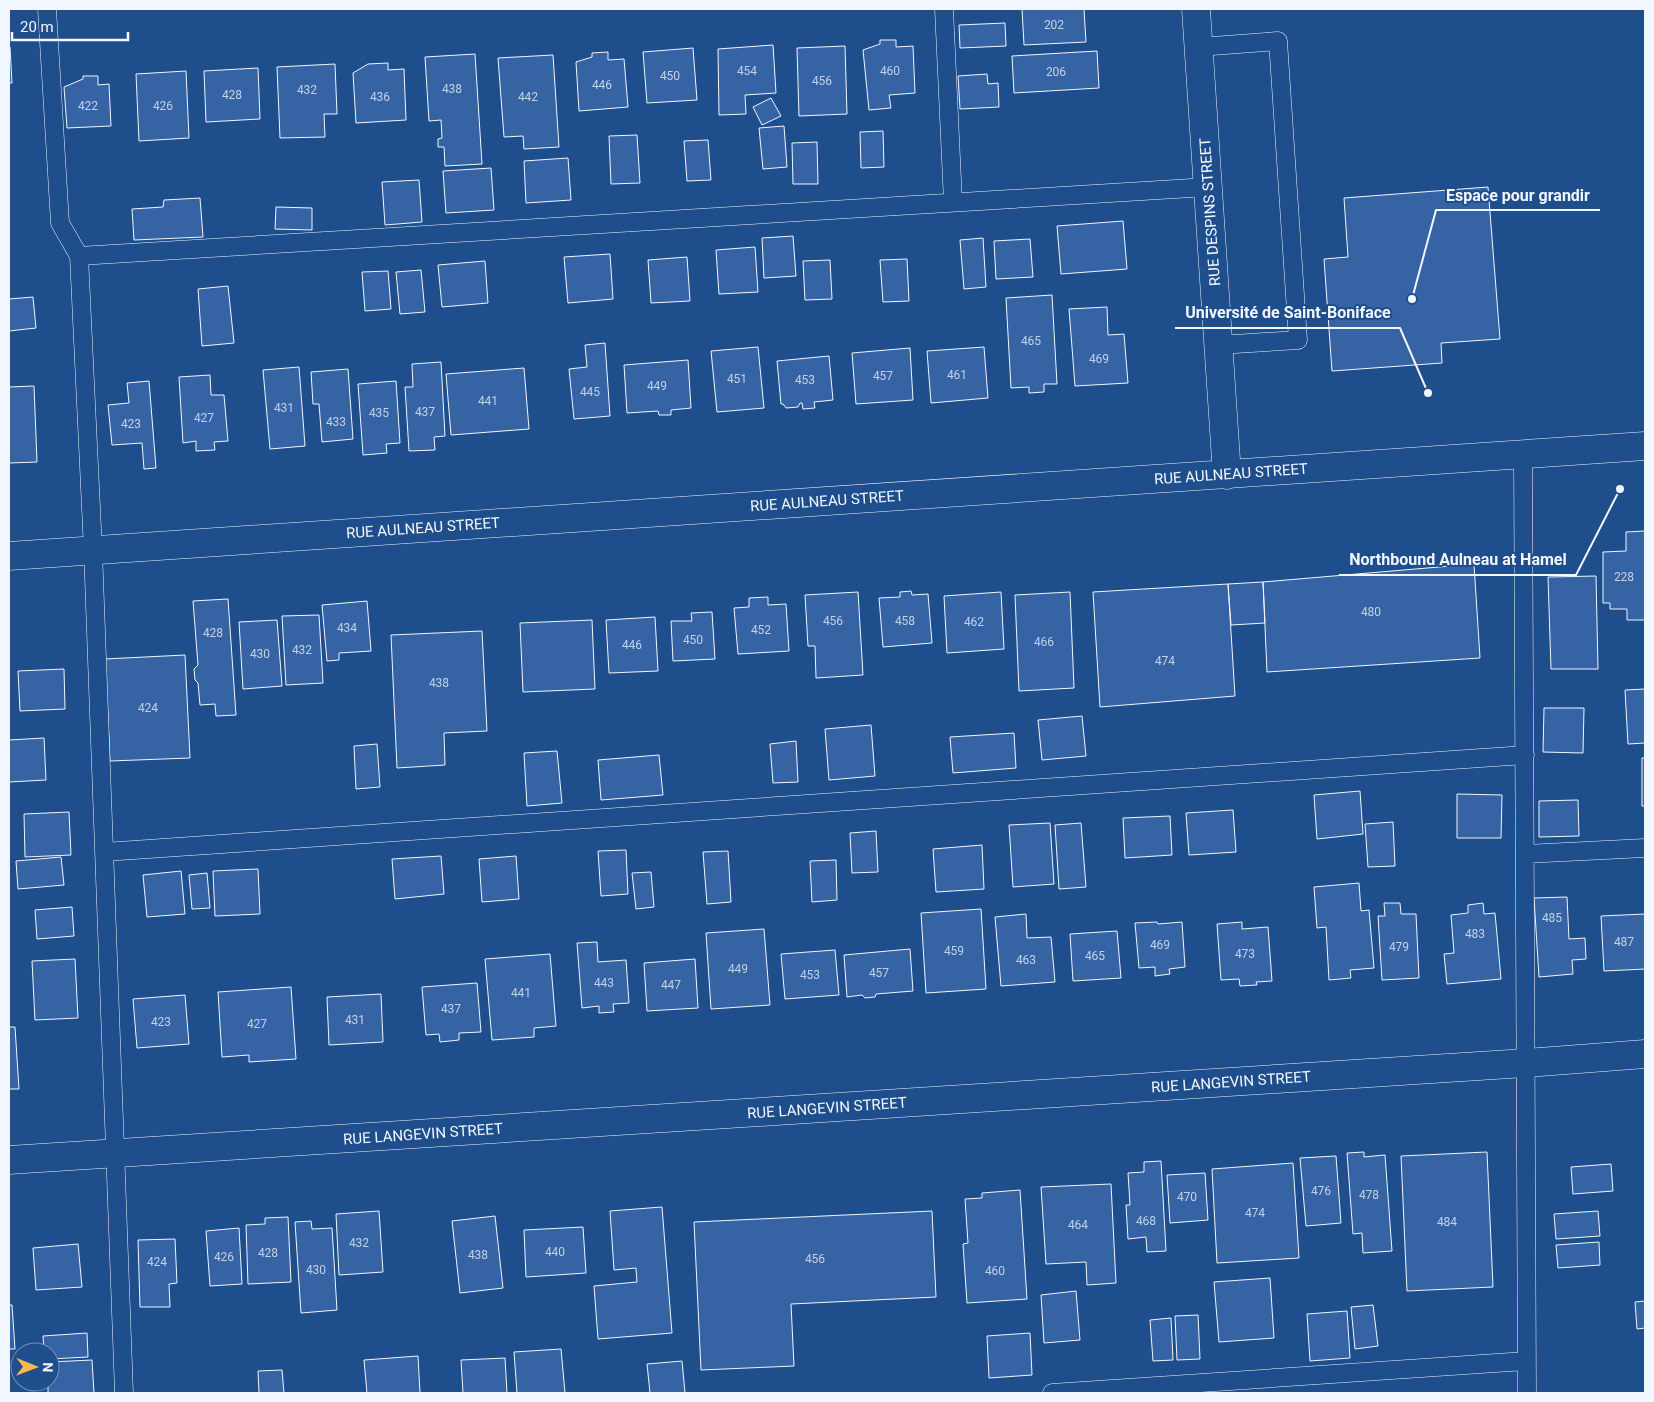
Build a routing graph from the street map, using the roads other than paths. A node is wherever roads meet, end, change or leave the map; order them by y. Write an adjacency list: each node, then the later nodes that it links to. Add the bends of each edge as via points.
1 (47, 9): 7 (lane, via 60,223)
2 (944, 9): 6 (lane)
3 (1196, 9): 4 (street, RUE DESPINS STREET)
4 (1199, 47): 5 (street, RUE DESPINS STREET); 8 (lane, via 1278,41 1290,210 1298,340)
5 (1208, 187): 6 (lane); 8 (street, RUE DESPINS STREET)
6 (953, 202): 7 (lane)
7 (79, 256): 12 (lane)
8 (1218, 345): 11 (street, RUE DESPINS STREET)
9 (1645, 446): 10 (street, RUE AULNEAU STREET)
10 (1523, 454): 11 (street, RUE AULNEAU STREET); 14 (lane)
11 (1227, 475): 12 (street, RUE AULNEAU STREET)
12 (93, 550): 13 (street, RUE AULNEAU STREET); 16 (lane)
13 (9, 556)
14 (1525, 755): 16 (lane); 17 (lane)
15 (1645, 848): 17 (lane)
16 (104, 852): 20 (lane)
17 (1525, 854): 19 (lane)
18 (1645, 1054): 19 (street, RUE LANGEVIN STREET)
19 (1526, 1063): 20 (street, RUE LANGEVIN STREET); 22 (lane)
20 (115, 1154): 21 (street, RUE LANGEVIN STREET); 23 (lane)
21 (9, 1160)
22 (1526, 1361): 24 (lane); 25 (lane)
23 (124, 1393)
24 (1052, 1393)
25 (1526, 1393)

